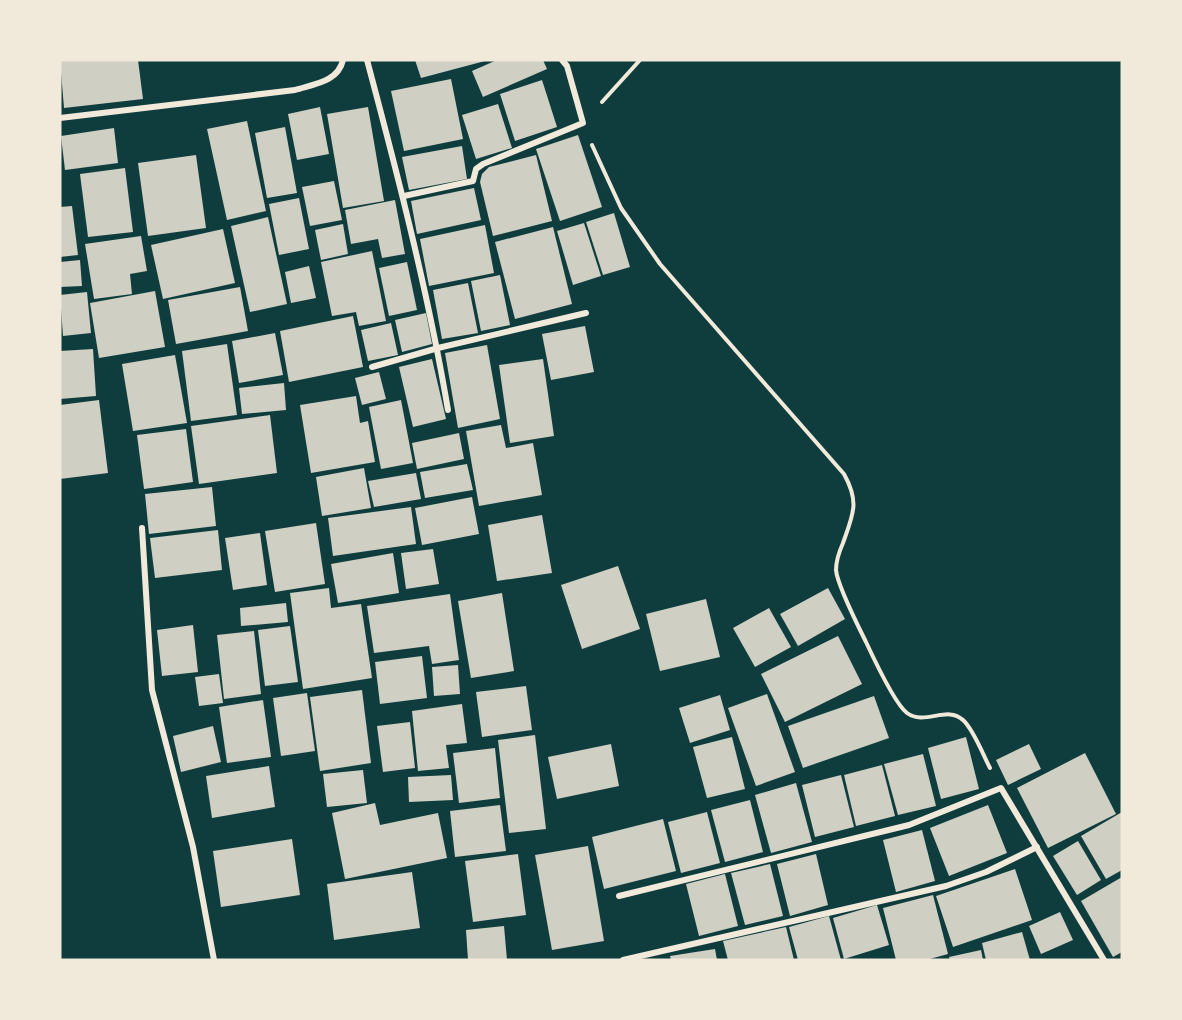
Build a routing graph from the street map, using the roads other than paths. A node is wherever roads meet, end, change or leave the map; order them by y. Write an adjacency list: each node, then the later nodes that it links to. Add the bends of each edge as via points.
1 (343, 60): 4 (street, via 338,74 295,90)
2 (367, 60): 5 (street)
3 (562, 60): 5 (street, via 583,123 483,164 476,170 473,182)
4 (60, 118)
5 (404, 196): 7 (street)
6 (586, 313): 7 (street)
7 (438, 348): 8 (street); 9 (street)
8 (372, 367)
9 (448, 410)
10 (142, 528): 13 (street, via 152,690 193,847)
11 (1037, 848): 12 (street, via 1001,788 909,825); 14 (street, via 946,886); 15 (street)
12 (619, 896)
13 (214, 960)
14 (623, 960)
15 (1104, 960)

